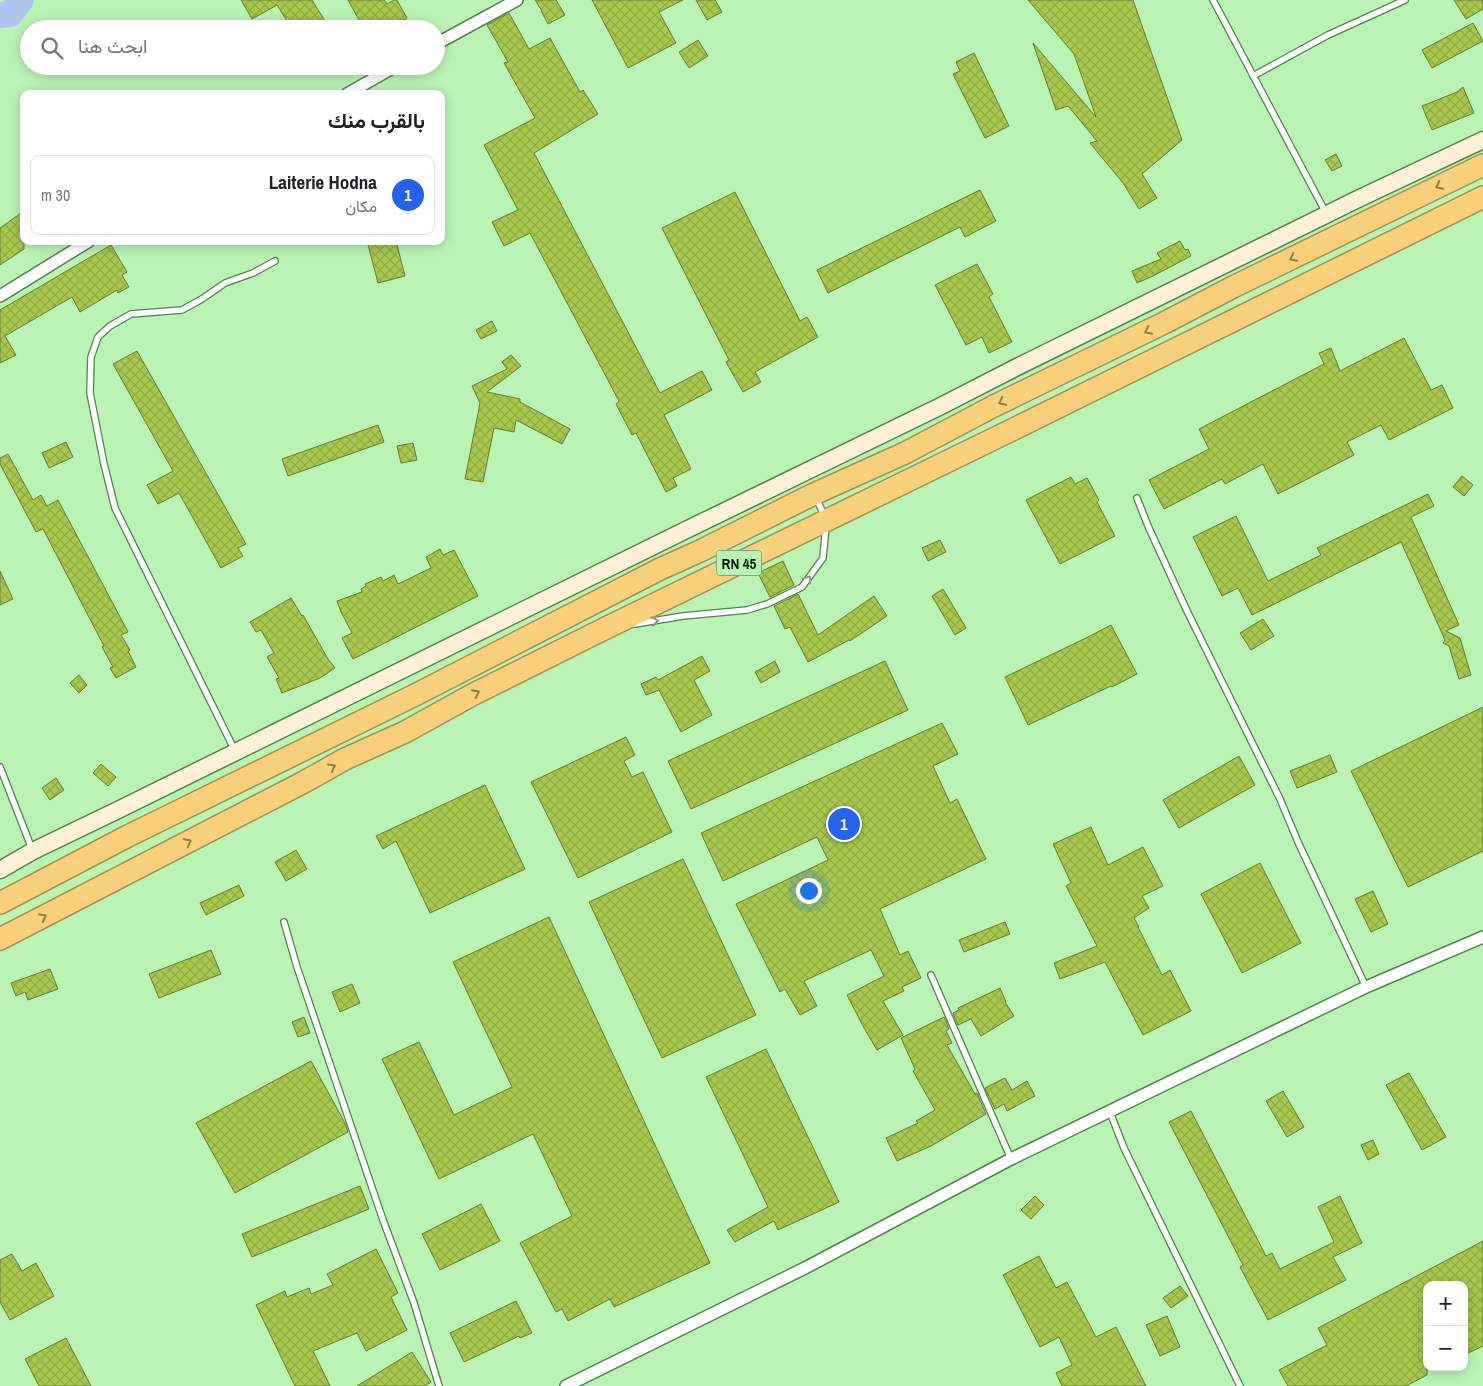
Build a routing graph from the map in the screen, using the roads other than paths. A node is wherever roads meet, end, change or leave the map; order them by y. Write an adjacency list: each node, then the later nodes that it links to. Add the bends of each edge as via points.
1 (516, 0): 4 (street)
2 (1213, 0): 7 (lane)
3 (1405, 0): 7 (lane, via 1328,35)
4 (498, 4): 5 (street)
5 (445, 38)
6 (380, 75): 8 (street)
7 (1252, 76): 12 (lane)
8 (354, 90)
9 (1483, 140): 12 (main road)
10 (1483, 165): 13 (highway, RN 45, one-way to 13)
11 (1483, 197): 15 (highway, RN 45)
12 (1327, 214): 22 (main road)
13 (1345, 232): 15 (highway); 18 (highway, RN 45, one-way to 18, via 905,453)
14 (83, 245): 17 (street)
15 (1358, 258): 20 (highway, RN 45)
16 (275, 261): 22 (lane, via 225,283 182,310 131,314 98,337 91,357 90,393 115,508)
17 (0, 296)
18 (814, 494): 20 (lane); 21 (highway, RN 45, via 660,569)
19 (1137, 498): 31 (lane, via 1187,611 1280,799)
20 (827, 520): 21 (highway, RN 45); 21 (lane, one-way to 20, via 683,616 747,610 767,604 802,587 823,558)
21 (601, 616): 26 (highway, RN 45, via 372,717 128,836); 29 (highway, RN 45, one-way to 21, via 346,759 405,732)
22 (236, 752): 24 (main road)
23 (0, 767): 24 (lane)
24 (33, 851): 25 (main road)
25 (0, 870)
26 (0, 903)
27 (284, 922): 34 (lane)
28 (1483, 937): 31 (street)
29 (0, 939)
30 (931, 975): 33 (lane)
31 (1366, 987): 32 (street)
32 (1110, 1112): 33 (street); 36 (lane, via 1128,1156)
33 (1011, 1159): 35 (street, via 805,1268)
34 (439, 1386)
35 (566, 1386)
36 (1240, 1386)

